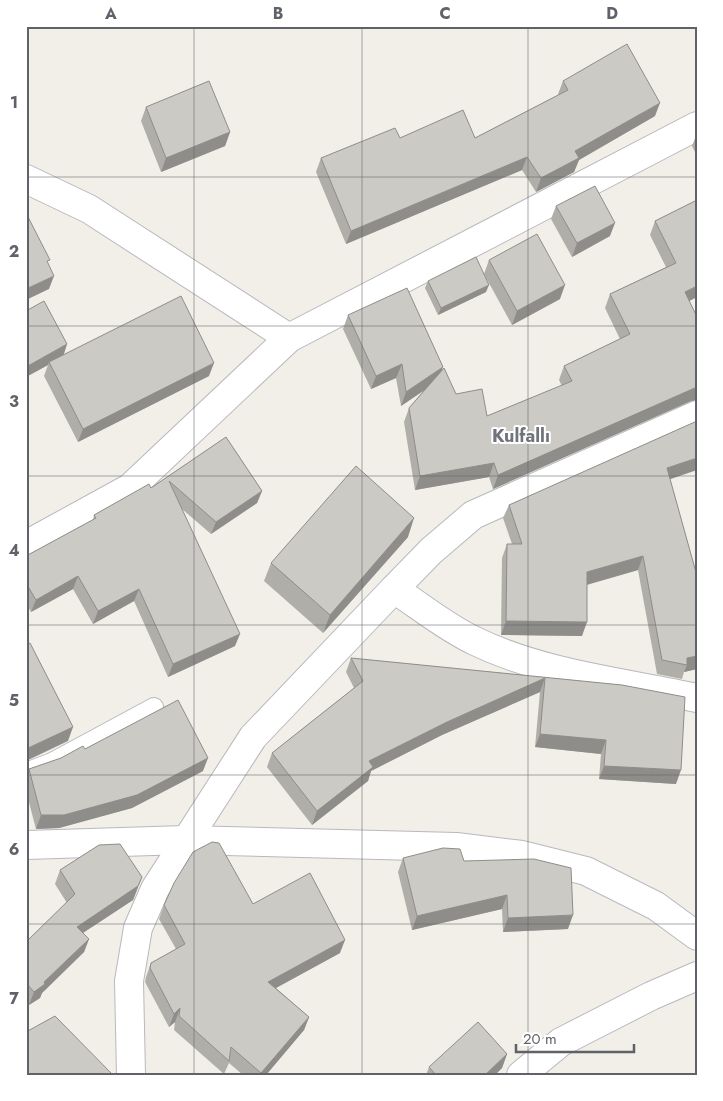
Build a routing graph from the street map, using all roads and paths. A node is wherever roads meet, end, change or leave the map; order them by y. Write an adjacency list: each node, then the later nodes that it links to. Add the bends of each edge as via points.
1 (697, 126): 3 (street)
2 (26, 179): 3 (street, via 89,209)
3 (289, 338): 5 (street, via 130,488)
4 (697, 415): 6 (street, via 473,515)
5 (26, 545)
6 (394, 589): 7 (street, via 473,640 506,654 554,668); 10 (street, via 252,736)
7 (697, 698)
8 (154, 707): 9 (lane, via 52,762)
9 (26, 772)
10 (185, 840): 11 (street); 12 (street, via 456,847 522,855 586,871 656,906); 14 (street, via 155,889 138,928 129,981)
11 (26, 845)
12 (697, 936)
13 (697, 976): 15 (street, via 561,1042)
14 (131, 1075)
15 (521, 1075)

